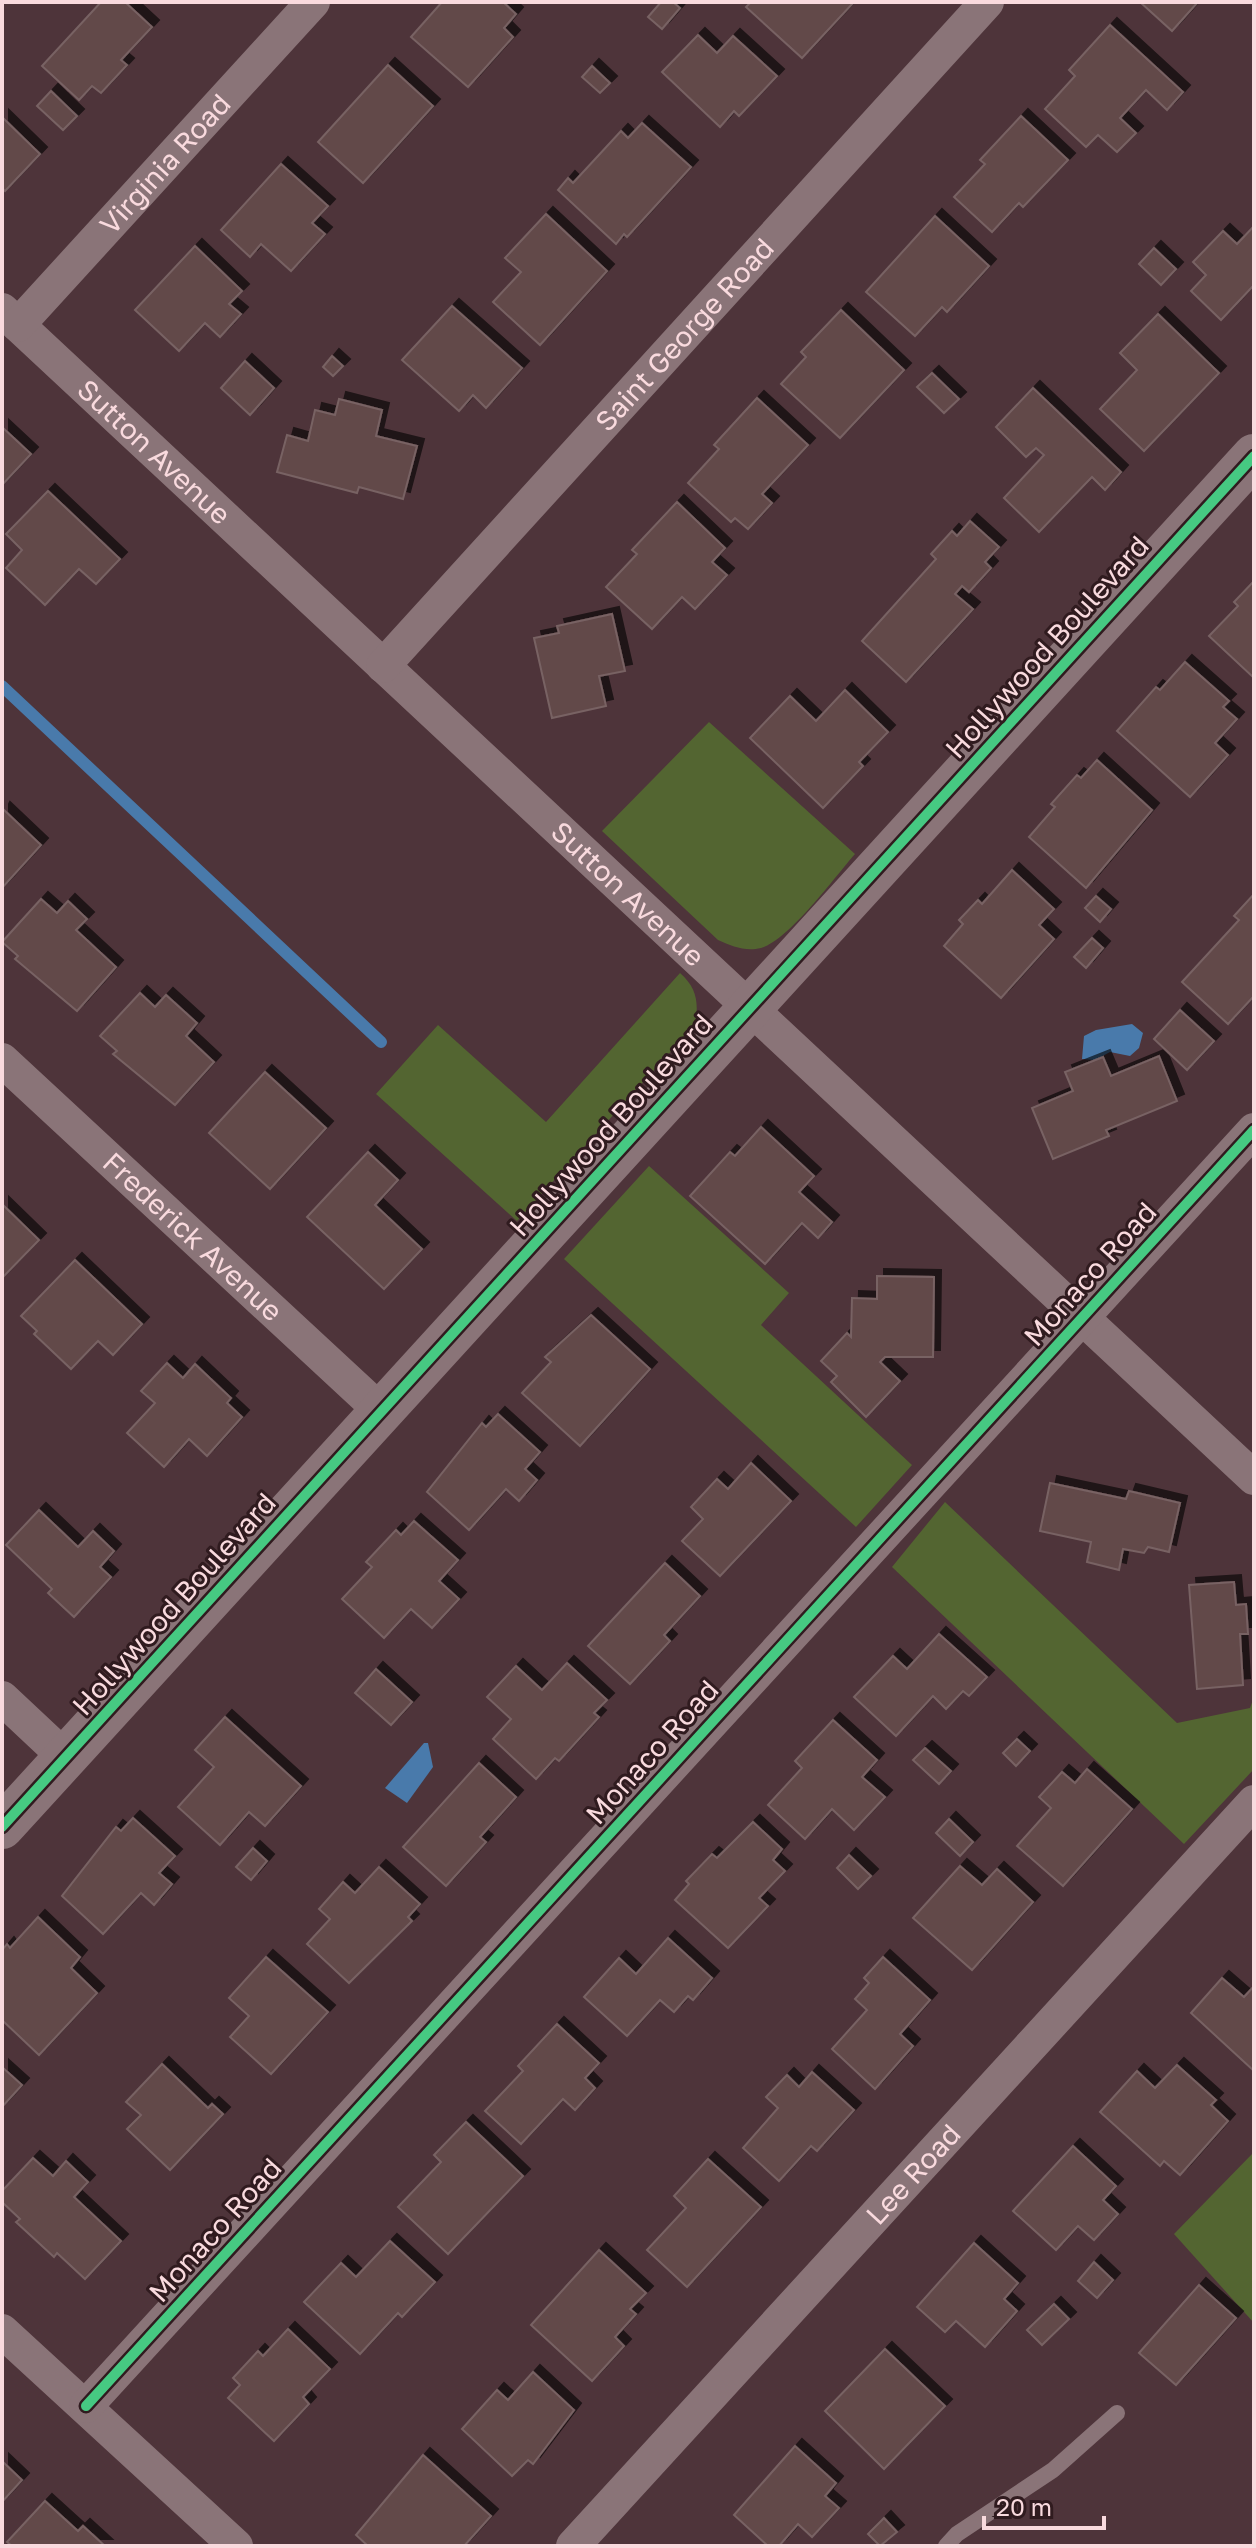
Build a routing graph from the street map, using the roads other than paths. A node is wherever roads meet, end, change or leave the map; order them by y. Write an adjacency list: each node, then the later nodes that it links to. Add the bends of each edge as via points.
1 (313, 2): 3 (street, Virginia Road)
2 (987, 2): 5 (street, Saint George Road)
3 (10, 318): 5 (street, Sutton Avenue)
4 (1254, 456): 6 (street, Hollywood Boulevard)
5 (383, 666): 6 (street, Sutton Avenue)
6 (751, 1007): 9 (street, Sutton Avenue); 10 (street, Hollywood Boulevard)
7 (2, 1060): 10 (street, Frederick Avenue)
8 (1254, 1130): 9 (street, Monaco Road)
9 (1082, 1319): 11 (street, Sutton Avenue); 17 (street, Monaco Road)
10 (382, 1412): 13 (street, Hollywood Boulevard)
11 (1254, 1478)
12 (2, 1698): 13 (street)
13 (66, 1758): 15 (street, Hollywood Boulevard)
14 (1254, 1802): 20 (street, Lee Road)
15 (2, 1827)
16 (2, 2331): 17 (street)
17 (86, 2406): 19 (street)
18 (1117, 2413): 21 (lane, via 1053,2470)
19 (236, 2546)
20 (573, 2546)
21 (946, 2546)

